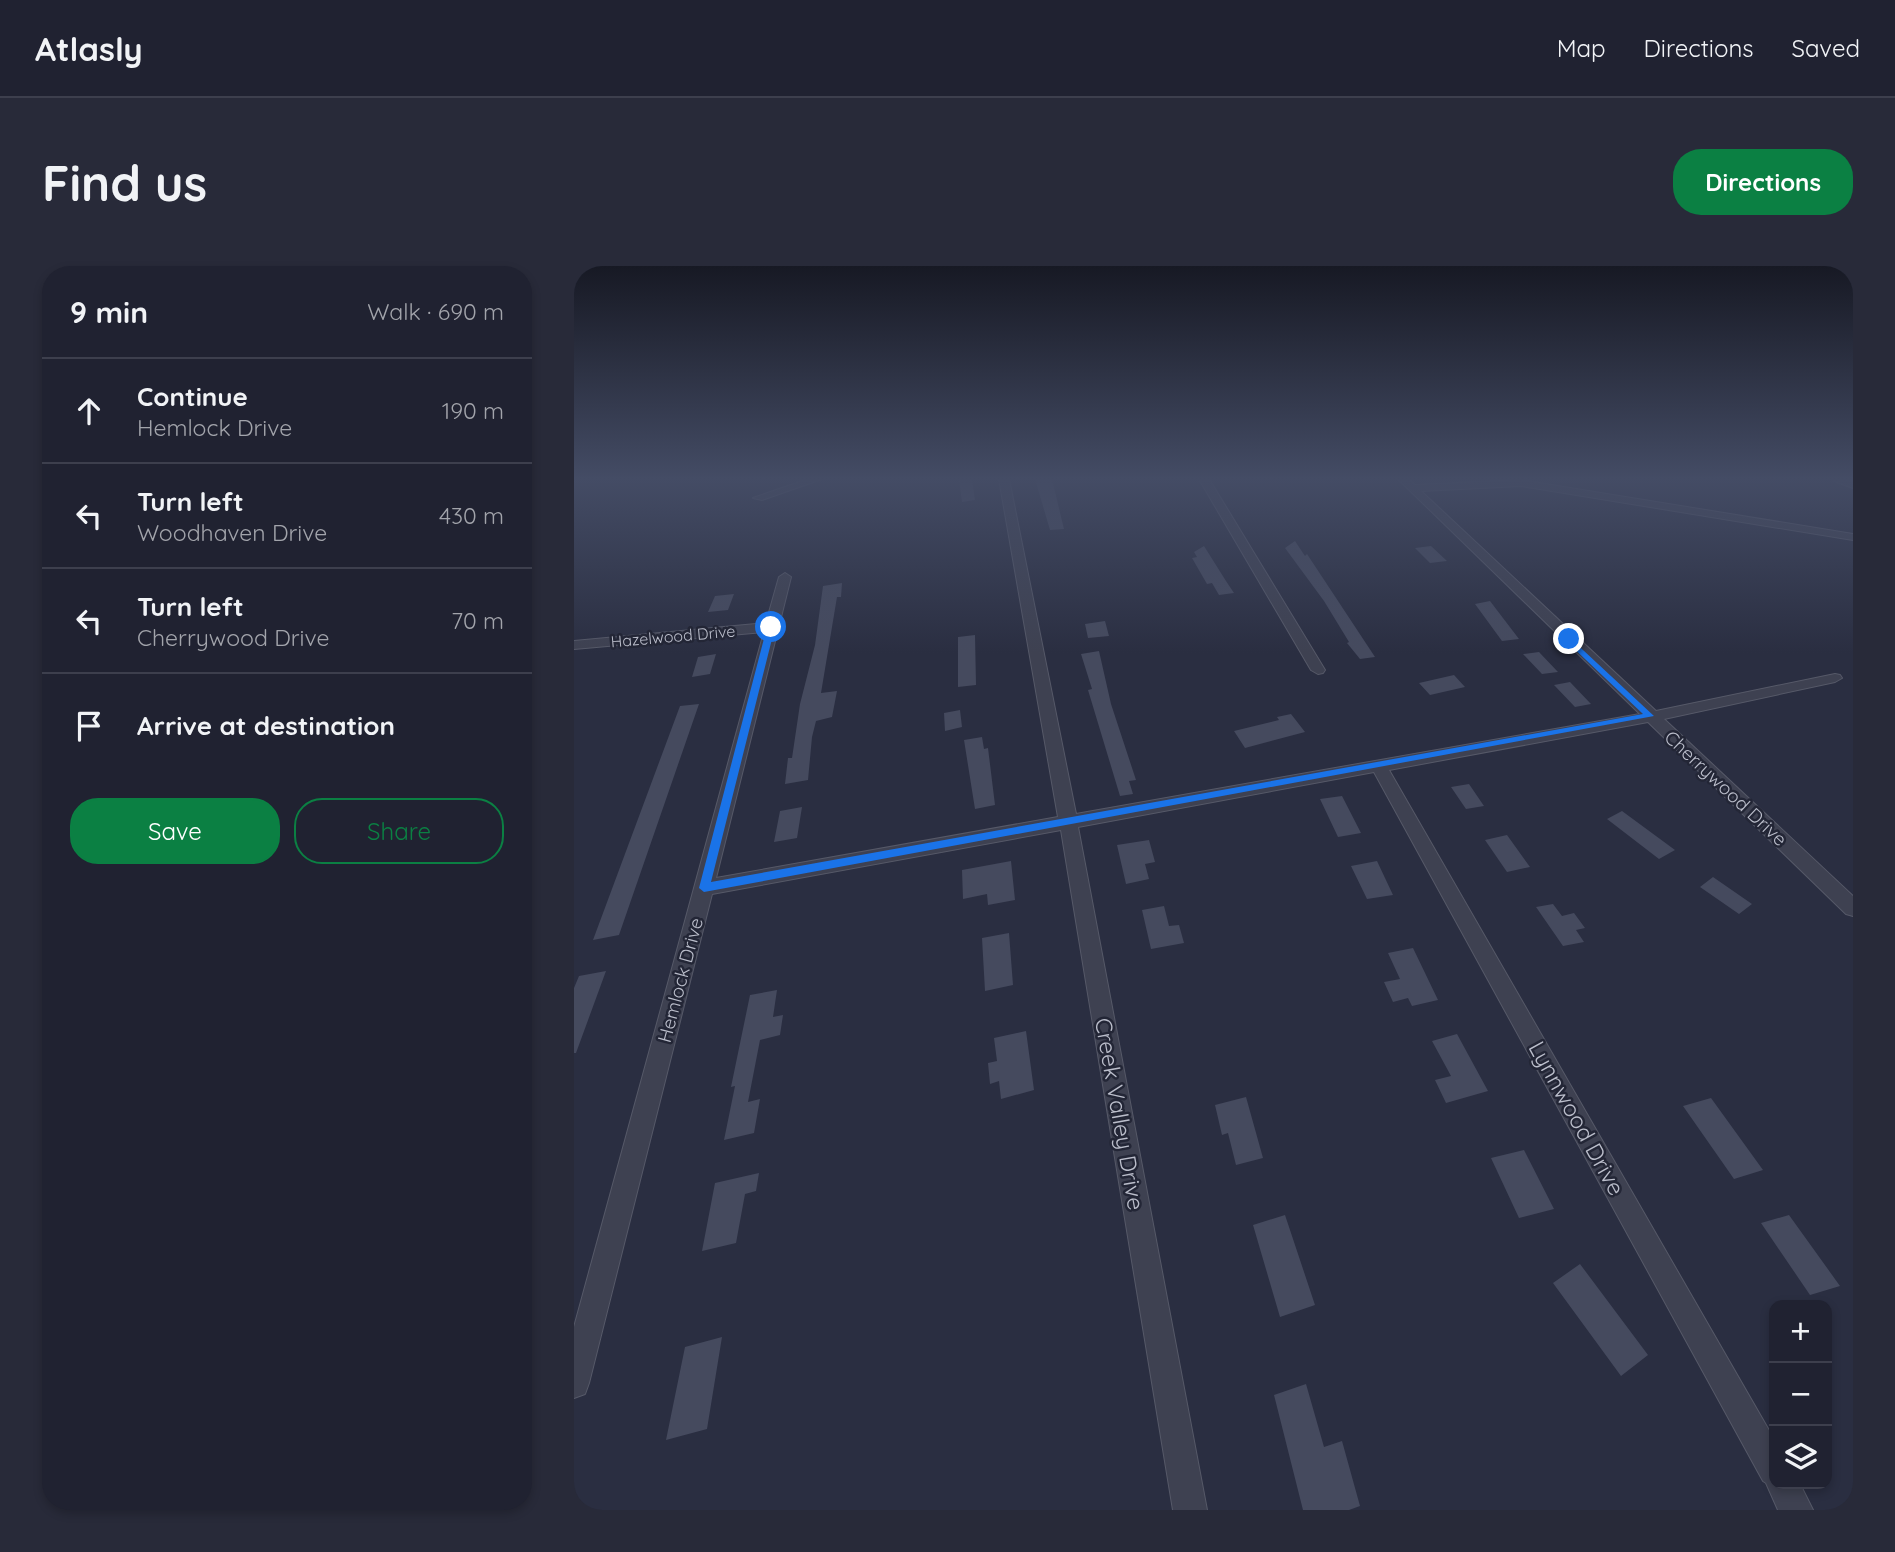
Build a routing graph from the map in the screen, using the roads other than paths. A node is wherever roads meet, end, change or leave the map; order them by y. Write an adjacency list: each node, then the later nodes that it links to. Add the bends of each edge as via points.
1 (1015, 537): 11 (street, Creek Valley Drive)
2 (1239, 537): 7 (street)
3 (1464, 537): 9 (street, Cherrywood Drive)
4 (785, 577): 5 (street, Hemlock Drive)
5 (771, 627): 6 (street, Hazelwood Drive); 12 (street, Hemlock Drive)
6 (574, 645)
7 (1318, 670)
8 (1835, 678): 9 (street)
9 (1650, 716): 10 (street); 13 (street, Cherrywood Drive)
10 (1380, 766): 11 (street); 15 (street, Lynnwood Drive)
11 (1068, 821): 12 (street); 17 (street, Creek Valley Drive)
12 (704, 888): 14 (street, Hemlock Drive)
13 (1853, 908)
14 (574, 1383)
15 (1769, 1461)
16 (1785, 1489): 18 (street)
17 (1190, 1510)
18 (1797, 1510)

